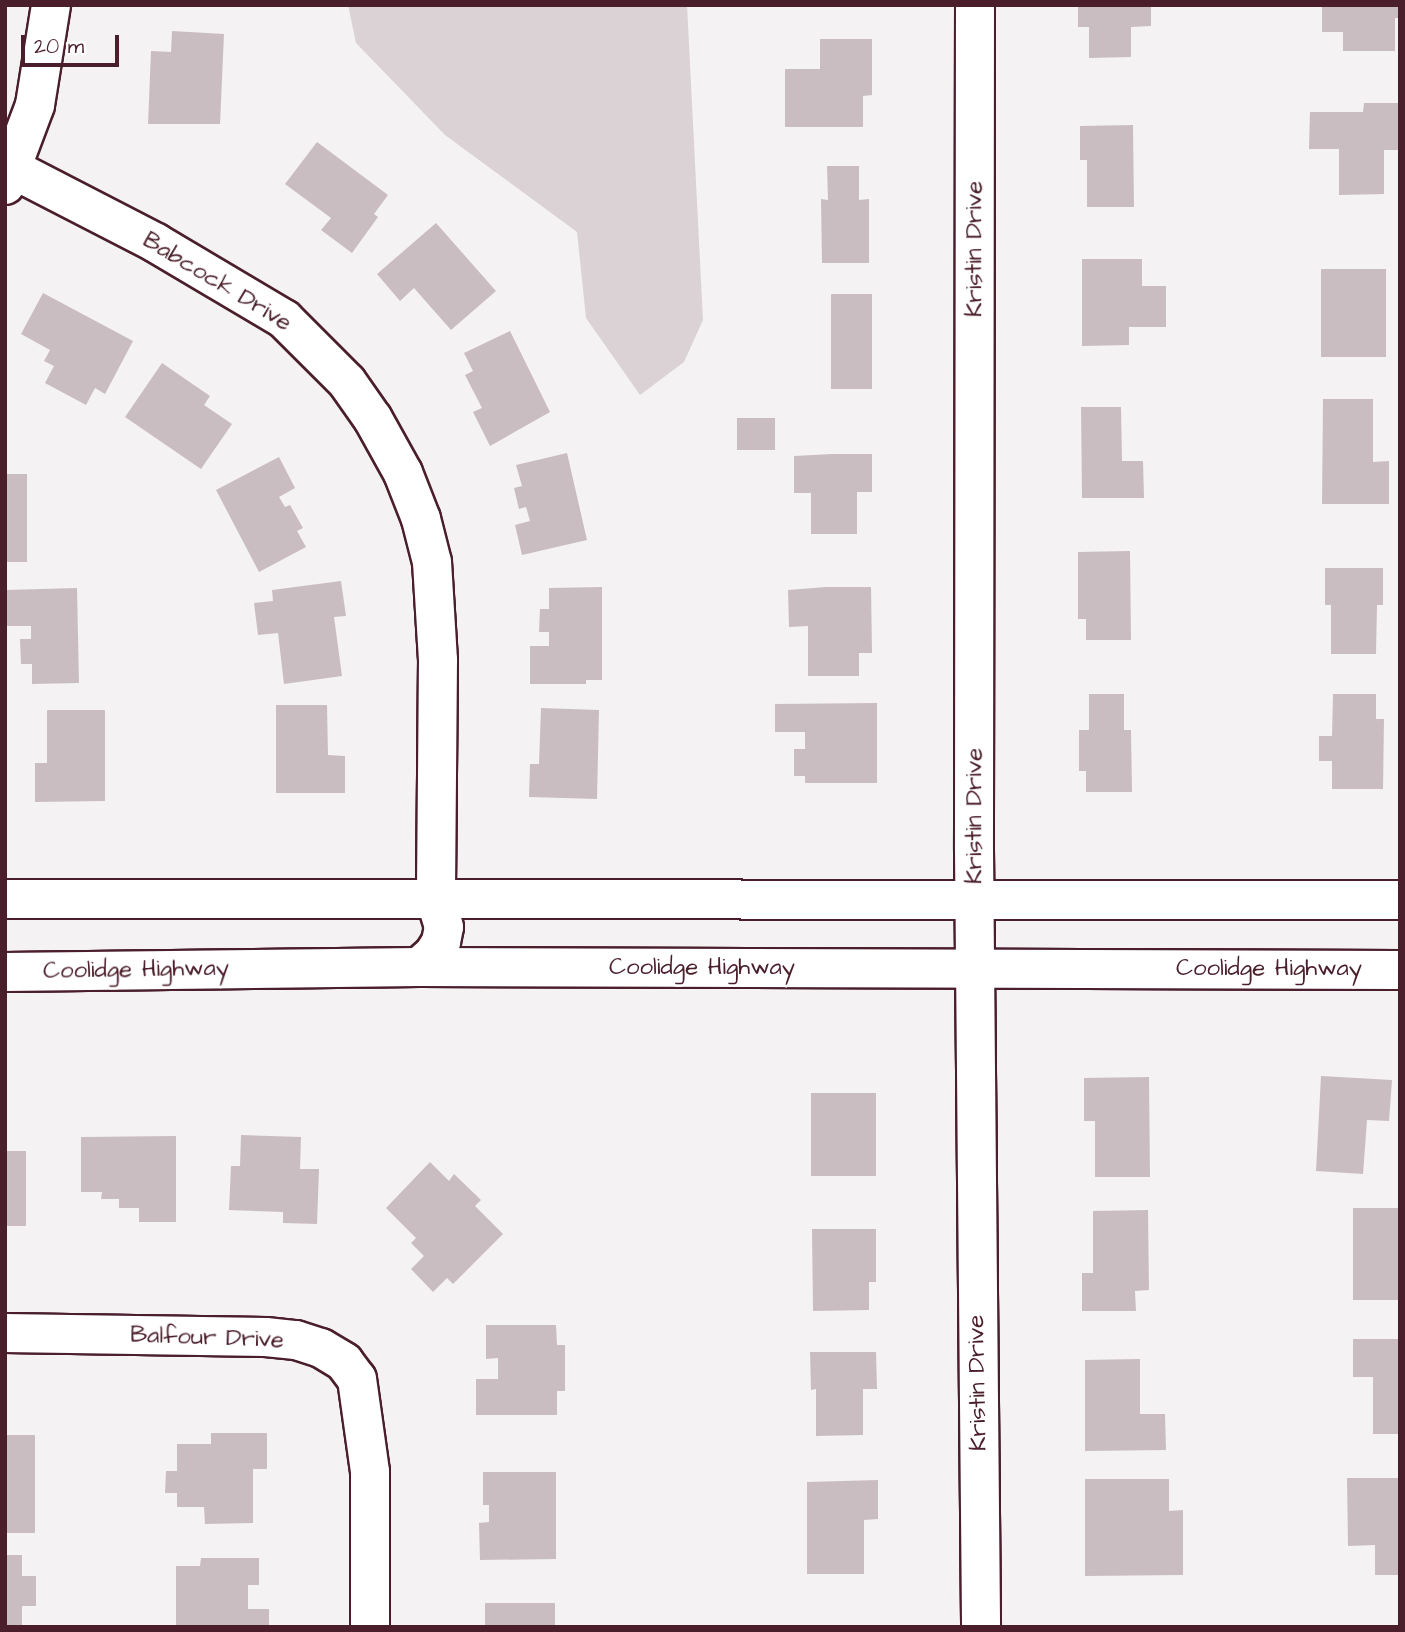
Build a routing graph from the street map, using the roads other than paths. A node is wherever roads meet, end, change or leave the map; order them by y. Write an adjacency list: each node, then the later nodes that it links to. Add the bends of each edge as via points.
1 (51, 5): 3 (street, via 35,105)
2 (975, 5): 6 (street, Kristin Drive)
3 (8, 173): 5 (street, Babcock Drive, via 156,243 284,319 319,350 373,419 403,473 432,562 438,660)
4 (5, 899): 5 (street)
5 (436, 900): 6 (street); 8 (street, Babcock Drive, via 444,928 441,942)
6 (975, 900): 7 (street); 9 (street, Kristin Drive)
7 (1400, 900)
8 (419, 967): 9 (street, Coolidge Highway); 11 (street, Coolidge Highway)
9 (976, 968): 10 (street, Coolidge Highway); 14 (street, Kristin Drive)
10 (1400, 970)
11 (5, 972)
12 (5, 1333): 13 (street, Balfour Drive, via 296,1340 344,1362 357,1379 370,1472)
13 (370, 1627)
14 (981, 1627)

